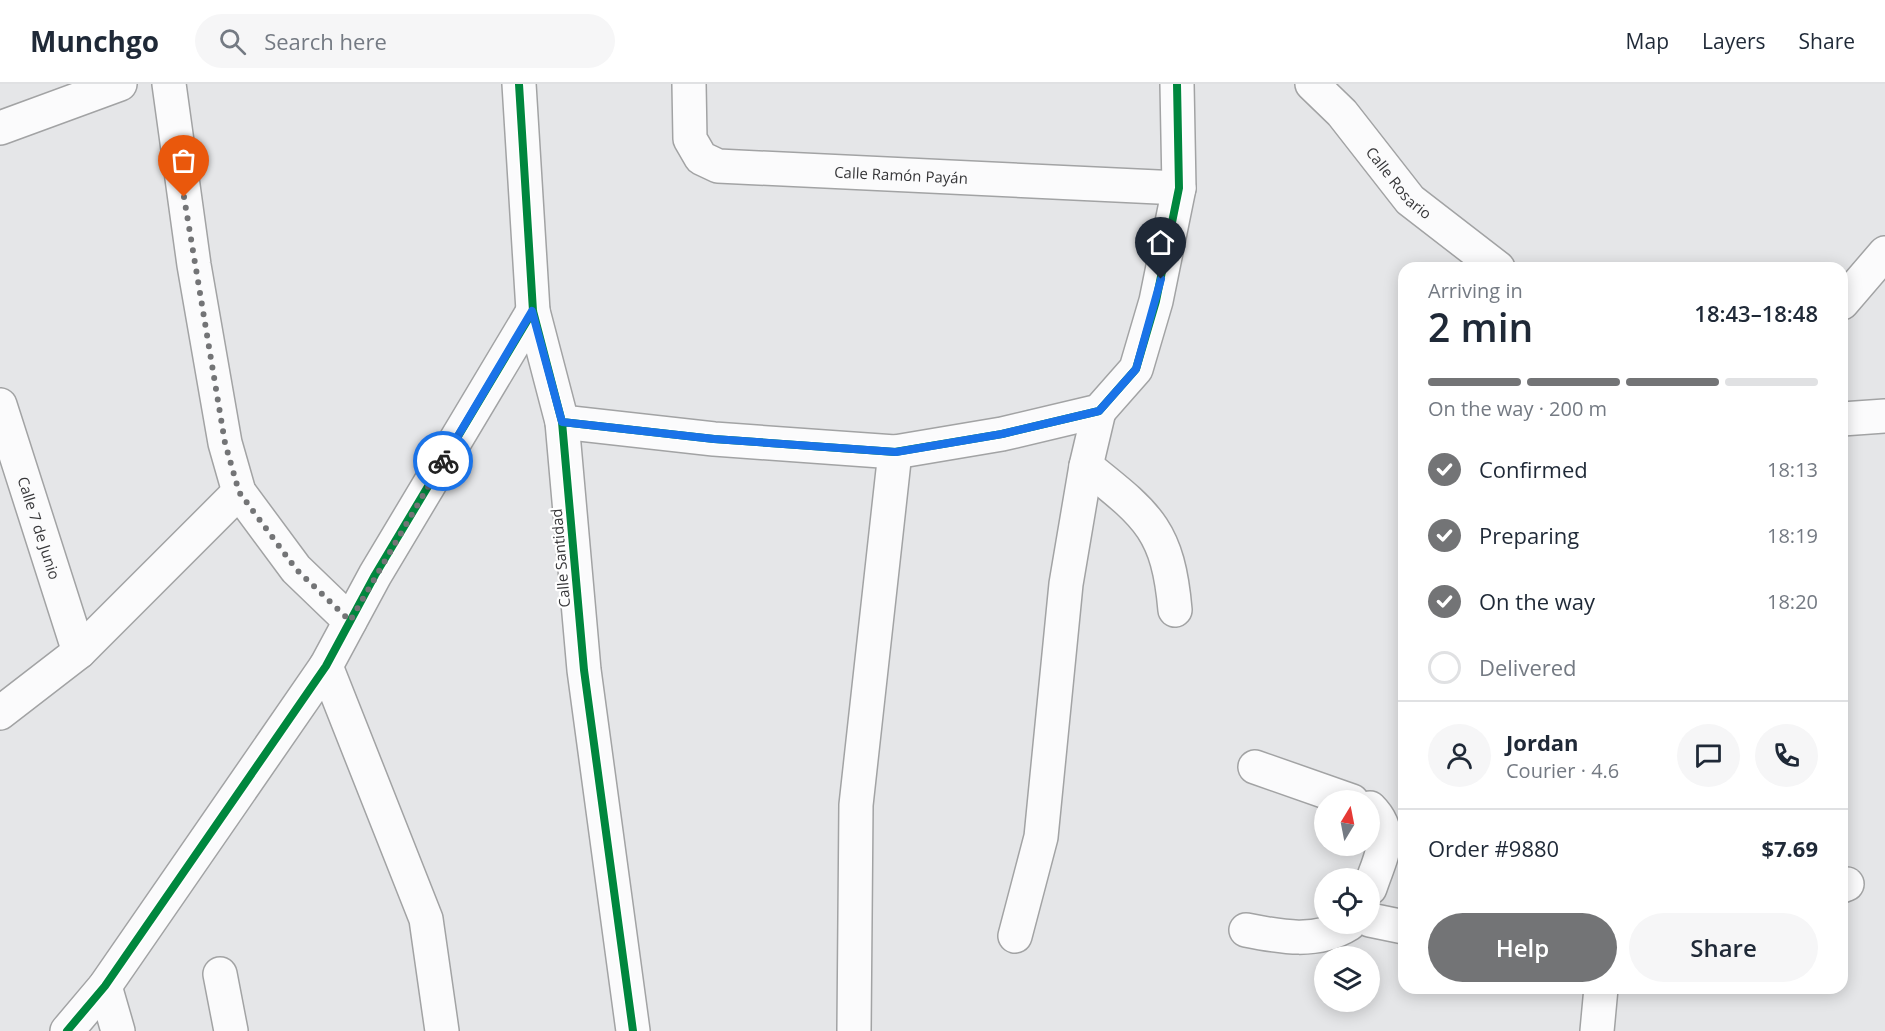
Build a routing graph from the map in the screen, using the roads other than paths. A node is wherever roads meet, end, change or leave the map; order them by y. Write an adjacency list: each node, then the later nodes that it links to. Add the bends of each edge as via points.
1 (120, 84): 8 (street)
2 (169, 84): 22 (street, via 197,287 225,443)
3 (519, 84): 13 (street, Calle Santidad)
4 (689, 84): 9 (street, Calle Ramón Payán, via 690,139 700,158 718,166)
5 (1178, 84): 9 (street)
6 (1312, 84): 7 (street, Calle Rosario)
7 (1346, 99): 11 (street, Calle Rosario, via 1410,200)
8 (0, 128)
9 (1179, 188): 15 (street, via 1156,301 1136,369)
10 (1885, 253): 12 (street)
11 (1490, 262)
12 (1848, 296)
13 (532, 311): 18 (street, Calle Santidad); 24 (street)
14 (0, 405): 21 (street, Calle 7 de Junio)
15 (1099, 411): 19 (street, via 1002,434); 20 (street)
16 (1885, 416): 17 (street)
17 (1848, 419)
18 (562, 422): 19 (street, via 714,439); 44 (street, Calle Santidad, via 584,670)
19 (896, 452): 45 (street, via 856,805)
20 (1086, 466): 23 (street, via 1137,507 1152,527 1164,548); 36 (street, via 1065,584 1041,837)
21 (10, 467): 25 (street, Calle 7 de Junio)
22 (239, 492): 24 (street, via 296,569); 25 (street)
23 (1175, 610)
24 (350, 621): 26 (street)
25 (79, 652): 27 (street)
26 (326, 666): 38 (street); 43 (street, via 426,919)
27 (0, 713)
28 (1255, 767): 29 (street)
29 (1321, 790)
30 (1380, 818): 31 (street, via 1386,840)
31 (1377, 868)
32 (1380, 922): 33 (street)
33 (1398, 926)
34 (1246, 930): 35 (street, via 1284,938)
35 (1326, 934)
36 (1015, 936)
37 (220, 974): 42 (street)
38 (105, 986): 40 (street); 41 (street)
39 (1600, 994): 46 (street)
40 (66, 1031)
41 (118, 1031)
42 (231, 1031)
43 (442, 1031)
44 (633, 1031)
45 (854, 1031)
46 (1597, 1031)

